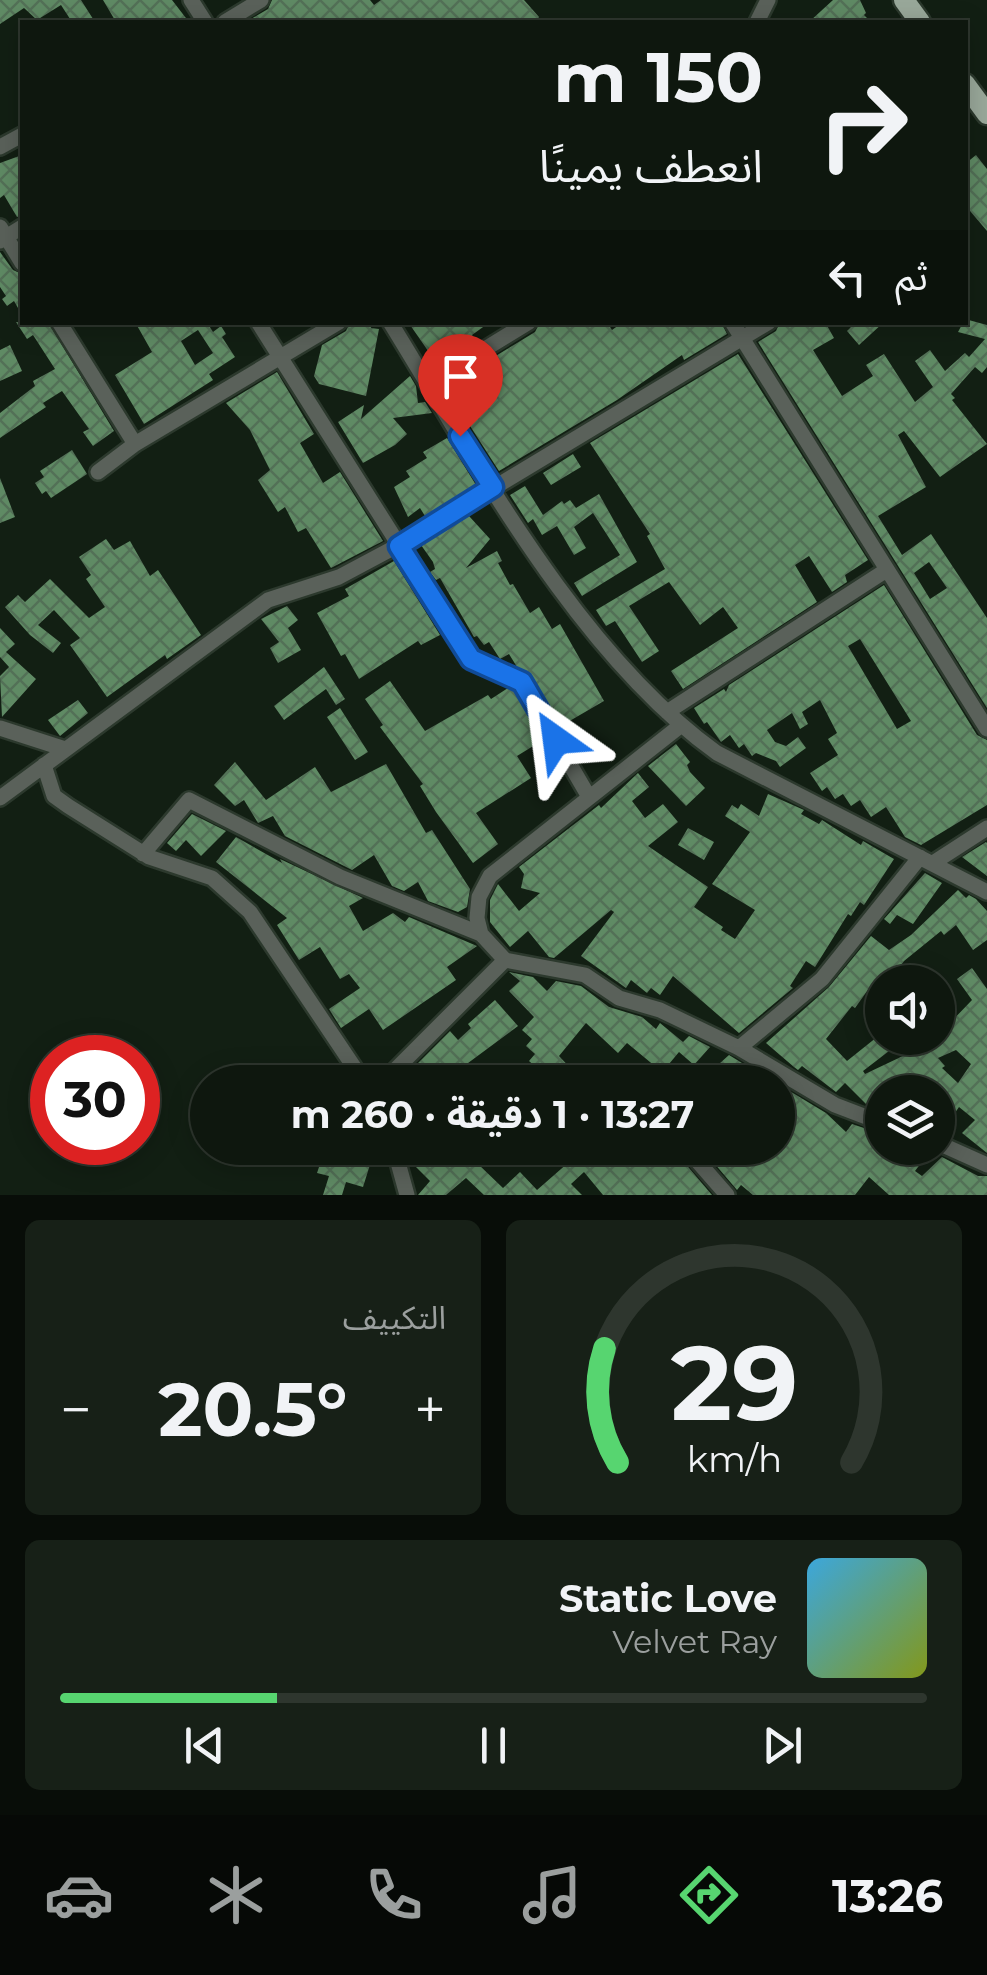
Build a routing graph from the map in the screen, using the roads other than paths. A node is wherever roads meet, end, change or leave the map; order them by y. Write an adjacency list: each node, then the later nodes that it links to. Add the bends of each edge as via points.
1 (261, 0): 2 (street)
2 (227, 20)
3 (968, 88): 4 (main road)
4 (987, 114)
5 (2, 235): 6 (street)
6 (20, 260)
7 (61, 325): 17 (street)
8 (260, 325): 15 (street)
9 (334, 325): 15 (street)
10 (392, 325): 16 (street)
11 (525, 325): 16 (street)
12 (734, 325): 14 (street)
13 (764, 325): 14 (street)
14 (743, 339): 19 (street); 21 (street)
15 (281, 358): 17 (street); 20 (street)
16 (428, 384): 19 (street)
17 (135, 444): 18 (street)
18 (98, 472)
19 (493, 487): 20 (street); 22 (street, via 552,580)
20 (399, 546): 26 (street, via 339,577 268,600); 28 (street, via 471,659 522,682)
21 (885, 571): 22 (street); 25 (street)
22 (667, 712): 23 (street)
23 (680, 726): 28 (street); 32 (street, via 716,753)
24 (0, 728): 26 (street)
25 (987, 729)
26 (65, 749): 27 (street)
27 (44, 765): 29 (street); 31 (street, via 54,796)
28 (589, 797): 34 (street, via 490,876 479,898)
29 (0, 798)
30 (987, 828): 32 (street)
31 (143, 854): 34 (street, via 188,800 340,878); 37 (street, via 212,878 250,912)
32 (926, 860): 33 (street); 36 (street, via 822,978)
33 (987, 892)
34 (480, 934): 35 (street)
35 (505, 960): 36 (street, via 585,975 632,1004 660,1010); 38 (street)
36 (740, 1048): 39 (street)
37 (353, 1065)
38 (400, 1065)
39 (865, 1115)
40 (955, 1152): 43 (street)
41 (399, 1165): 44 (street)
42 (701, 1165): 45 (street)
43 (987, 1166)
44 (407, 1195)
45 (727, 1195)

